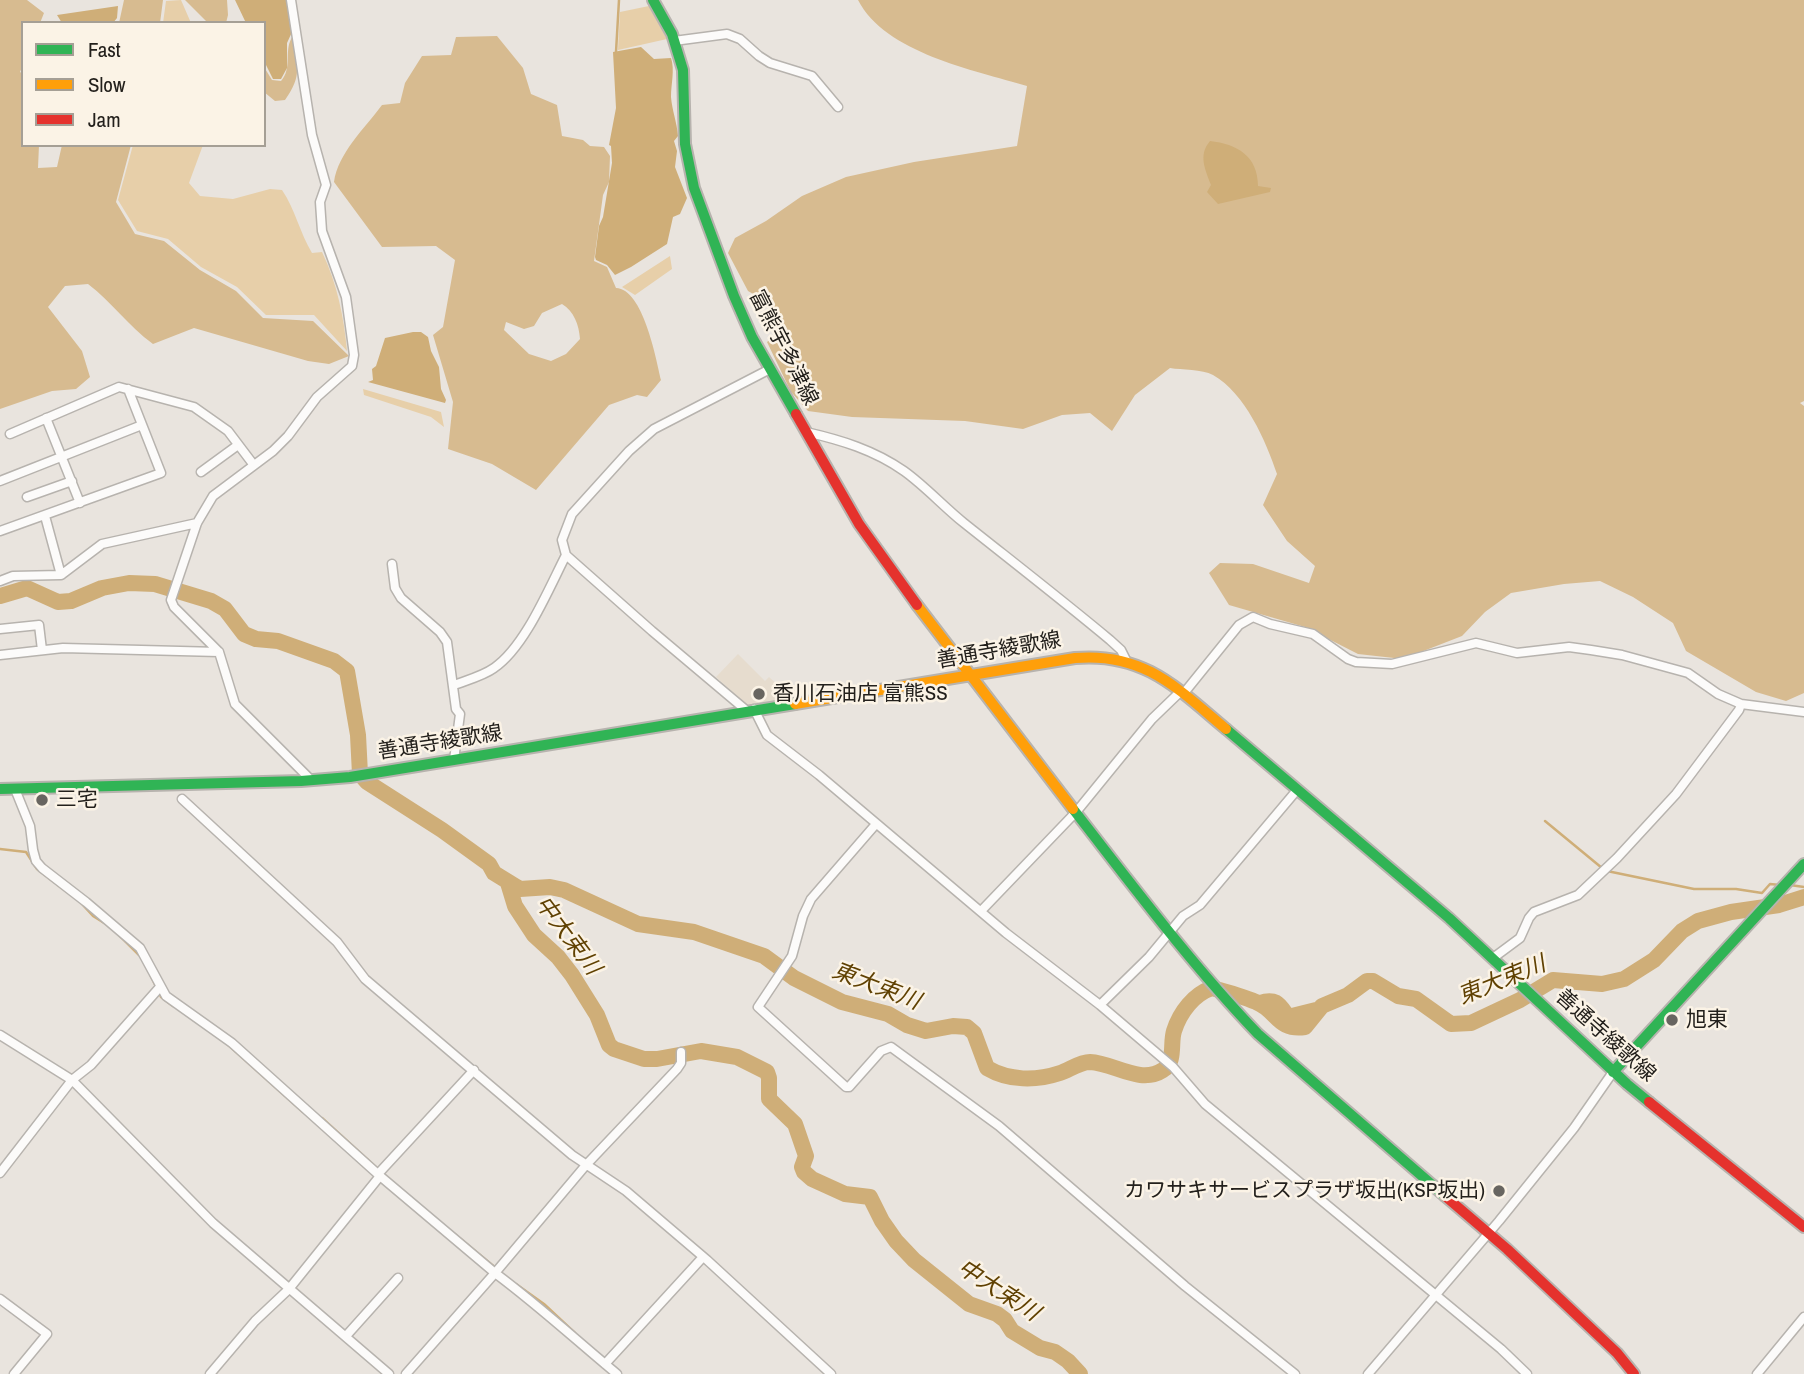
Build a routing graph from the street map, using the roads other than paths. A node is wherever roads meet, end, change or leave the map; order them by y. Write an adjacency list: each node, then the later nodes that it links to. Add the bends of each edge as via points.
1 (291, 0): 13 (street, via 312,135 326,185 320,202 322,232 346,297 354,355 352,366 317,397 288,436)
2 (653, 0): 3 (main road, 富熊宇多津線)
3 (674, 41): 4 (street, via 727,33 770,63 812,76); 5 (main road, 富熊宇多津線, via 685,86 685,144 694,188 734,296)
4 (838, 107)
5 (770, 369): 9 (main road, 富熊宇多津線); 22 (street, via 660,425 629,451 572,514 562,540)
6 (128, 389): 7 (street, via 119,387); 8 (street); 11 (street, via 194,407 228,431)
7 (46, 418): 10 (street); 12 (street)
8 (142, 425): 12 (street); 18 (street, via 162,473)
9 (806, 432): 30 (street, via 840,439 906,472 1110,640); 31 (main road, 富熊宇多津線, via 859,523)
10 (10, 434)
11 (238, 445): 13 (street); 14 (street)
12 (62, 456): 15 (street); 16 (street)
13 (253, 464): 20 (street, via 213,496)
14 (201, 472)
15 (0, 481)
16 (72, 481): 17 (street); 18 (street)
17 (27, 497)
18 (80, 503): 19 (street)
19 (45, 516): 21 (street); 24 (street)
20 (197, 523): 24 (street, via 102,544); 28 (street, via 171,600)
21 (0, 531)
22 (566, 555): 32 (street, via 505,660 491,671); 35 (street)
23 (392, 564): 32 (street, via 401,598 447,642)
24 (61, 575): 25 (street, via 13,576)
25 (0, 581)
26 (0, 629): 27 (street, via 39,625)
27 (42, 650): 28 (street); 29 (street)
28 (219, 652): 38 (street, via 235,704)
29 (0, 655)
30 (1126, 660): 31 (main road, 善通寺綾歌線, via 1098,655); 33 (main road, 善通寺綾歌線, via 1151,669)
31 (970, 676): 35 (main road, 善通寺綾歌線); 43 (main road, 富熊宇多津線)
32 (454, 685): 37 (street, via 460,714)
33 (1182, 692): 34 (street, via 1239,625 1254,617 1313,634 1348,659 1368,664 1392,664 1476,643 1517,653 1569,647 1622,655 1688,673); 41 (main road, 善通寺綾歌線); 43 (street, via 1143,729)
34 (1741, 704): 36 (street); 48 (street, via 1676,794 1604,869 1577,895 1534,912 1520,938)
35 (751, 710): 37 (main road, 善通寺綾歌線); 44 (street, via 767,735)
36 (1804, 712)
37 (454, 760): 38 (main road, 善通寺綾歌線)
38 (311, 780): 40 (main road, 善通寺綾歌線)
39 (0, 789): 40 (main road, 善通寺綾歌線)
40 (15, 789): 49 (street, via 30,826 36,861 140,948)
41 (1297, 790): 47 (street, via 1200,905); 48 (main road, 善通寺綾歌線)
42 (182, 799): 53 (street, via 337,943 365,979)
43 (1077, 811): 46 (street); 47 (main road, 富熊宇多津線)
44 (876, 824): 46 (street); 76 (street, via 811,899 792,956 758,1007 846,1087 881,1051 891,1047 999,1126)
45 (1804, 864): 54 (main road)
46 (981, 911): 50 (street)
47 (1168, 931): 50 (street, via 1149,957); 60 (main road, 富熊宇多津線, via 1231,1006 1277,1051)
48 (1493, 958): 54 (main road, 善通寺綾歌線)
49 (158, 989): 55 (street, via 91,1065); 58 (street, via 232,1044)
50 (1100, 1005): 65 (street, via 1173,1067 1205,1104)
51 (0, 1035): 55 (street)
52 (682, 1054): 56 (street, via 677,1069)
53 (474, 1070): 56 (street); 58 (street)
54 (1614, 1072): 59 (main road, 善通寺綾歌線); 60 (street)
55 (72, 1080): 57 (street); 64 (street, via 213,1223)
56 (586, 1165): 61 (street, via 626,1191); 62 (street)
57 (0, 1173)
58 (379, 1173): 62 (street); 64 (street)
59 (1804, 1227)
60 (1489, 1234): 65 (street); 79 (main road, 富熊宇多津線)
61 (704, 1257): 69 (street); 75 (street)
62 (496, 1270): 69 (street, via 593,1356); 73 (street)
63 (398, 1278): 68 (street, via 381,1304)
64 (289, 1289): 68 (street); 71 (street)
65 (1436, 1297): 77 (street); 78 (street)
66 (0, 1299): 70 (street, via 47,1334)
67 (1804, 1318): 80 (street)
68 (345, 1336): 72 (street)
69 (607, 1363): 74 (street)
70 (14, 1374)
71 (210, 1374)
72 (389, 1374)
73 (406, 1374)
74 (617, 1374)
75 (831, 1374)
76 (1295, 1374)
77 (1368, 1374)
78 (1527, 1374)
79 (1634, 1374)
80 (1757, 1374)

